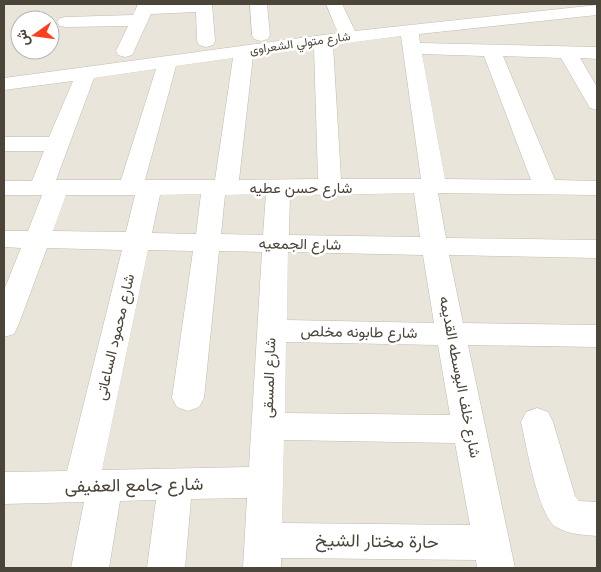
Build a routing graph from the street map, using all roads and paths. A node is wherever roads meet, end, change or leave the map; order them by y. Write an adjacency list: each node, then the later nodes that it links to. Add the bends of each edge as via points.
1 (258, 4): 10 (street)
2 (334, 4): 9 (street)
3 (557, 4): 5 (street, شارع متولي الشعراوى)
4 (204, 5): 7 (street); 13 (street)
5 (487, 7): 9 (street, شارع متولي الشعراوى)
6 (597, 10): 11 (street, شارع متولي الشعراوى)
7 (143, 11): 8 (street); 15 (street)
8 (66, 22)
9 (346, 31): 10 (street, شارع متولي الشعراوى); 11 (street, شارع متولي الشعراوى); 12 (street, شارع متولي الشعراوى)
10 (260, 35): 13 (street, شارع متولي الشعراوى)
11 (410, 39): 14 (street); 26 (street, شارع خلف البوسطه القديمه)
12 (323, 40): 16 (street, شارع متولي الشعراوى); 32 (street)
13 (206, 41): 15 (street, شارع متولي الشعراوى)
14 (490, 49): 17 (street); 33 (street)
15 (124, 51): 20 (street, شارع متولي الشعراوى)
16 (244, 51): 19 (street, شارع متولي الشعراوى); 30 (street)
17 (567, 52): 18 (street); 23 (street)
18 (597, 54)
19 (168, 61): 21 (street, شارع متولي الشعراوى); 29 (street, شارع محمود الساعاتى)
20 (4, 70)
21 (86, 72): 22 (street, شارع متولي الشعراوى); 25 (street)
22 (4, 84)
23 (597, 104)
24 (4, 144): 25 (street)
25 (58, 144): 27 (street)
26 (429, 186): 32 (street, شارع حسن عطيه); 33 (street, شارع حسن عطيه); 40 (street, شارع خلف البوسطه القديمه)
27 (49, 187): 28 (street, شارع حسن عطيه); 29 (street, شارع حسن عطيه); 36 (street)
28 (4, 188)
29 (140, 188): 30 (street, شارع حسن عطيه); 37 (street, شارع محمود الساعاتى)
30 (220, 188): 31 (street, شارع حسن عطيه); 38 (street)
31 (278, 188): 32 (street, شارع حسن عطيه); 39 (street, شارع المسقى)
32 (330, 188)
33 (546, 188): 34 (street, شارع حسن عطيه)
34 (597, 188)
35 (4, 239): 36 (street, شارع الجمعيه)
36 (37, 240): 37 (street, شارع الجمعيه); 42 (street)
37 (136, 242): 38 (street, شارع الجمعيه); 52 (street, شارع محمود الساعاتى)
38 (207, 243): 39 (street, شارع الجمعيه); 46 (street)
39 (274, 244): 40 (street, شارع الجمعيه); 43 (street, شارع المسقى)
40 (434, 246): 41 (street, شارع الجمعيه); 44 (street, شارع خلف البوسطه القديمه)
41 (597, 249)
42 (4, 326)
43 (271, 331): 44 (street, شارع طابونه مخلص); 48 (street, شارع المسقى)
44 (451, 333): 45 (street, شارع طابونه مخلص); 49 (street, شارع خلف البوسطه القديمه)
45 (597, 336)
46 (188, 398)
47 (536, 422): 54 (street, via 558,502 567,514)
48 (267, 426): 49 (street); 50 (street, شارع المسقى)
49 (470, 429): 56 (street, شارع خلف البوسطه القديمه)
50 (265, 482): 51 (street, شارع جامع العفيفى); 55 (street, شارع المسقى)
51 (175, 484): 52 (street, شارع جامع العفيفى); 58 (street)
52 (93, 486): 53 (street, شارع جامع العفيفى); 57 (street, شارع محمود الساعاتى)
53 (4, 488)
54 (597, 519)
55 (262, 554): 56 (street, حارة مختار الشيخ)
56 (493, 555)
57 (90, 568)
58 (166, 568)

